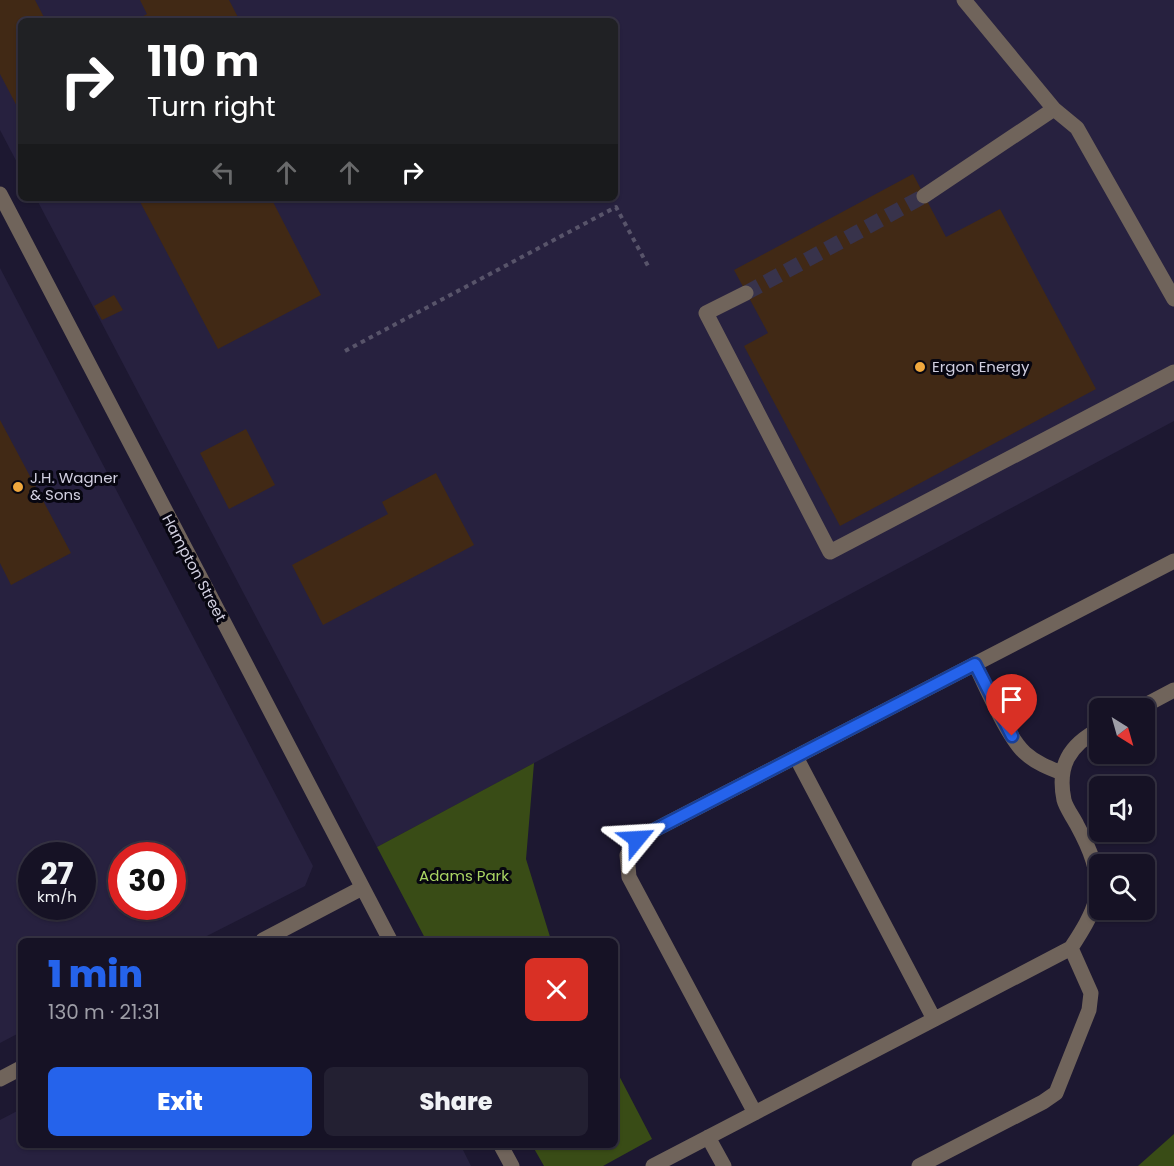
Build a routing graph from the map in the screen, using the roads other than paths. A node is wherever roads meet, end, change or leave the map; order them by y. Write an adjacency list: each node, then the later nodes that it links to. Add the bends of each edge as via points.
1 (964, 0): 2 (street)
2 (1054, 109): 4 (street); 6 (street, via 1077,128)
3 (0, 194): 15 (street, Hampton Street)
4 (924, 196)
5 (746, 293): 7 (street, via 706,313 830,552)
6 (1174, 299)
7 (1174, 372)
8 (1174, 561): 9 (street)
9 (975, 664): 13 (street); 14 (street, via 1024,752)
10 (1174, 690): 11 (street)
11 (1155, 700)
12 (1089, 737): 14 (street, via 1068,753)
13 (796, 757): 19 (street); 22 (street, via 637,839 627,855 629,877)
14 (1062, 773): 18 (street, via 1064,802 1089,847 1096,875 1096,900)
15 (362, 888): 16 (street); 17 (street, Hampton Street)
16 (267, 938)
17 (389, 938)
18 (1071, 948): 19 (street); 28 (street, via 1091,993 1089,1010 1056,1093)
19 (934, 1019): 22 (street)
20 (18, 1070): 21 (street)
21 (0, 1079)
22 (755, 1113): 23 (street)
23 (708, 1137): 26 (street); 27 (street)
24 (502, 1148): 25 (street)
25 (512, 1166)
26 (653, 1166)
27 (724, 1166)
28 (919, 1166)

